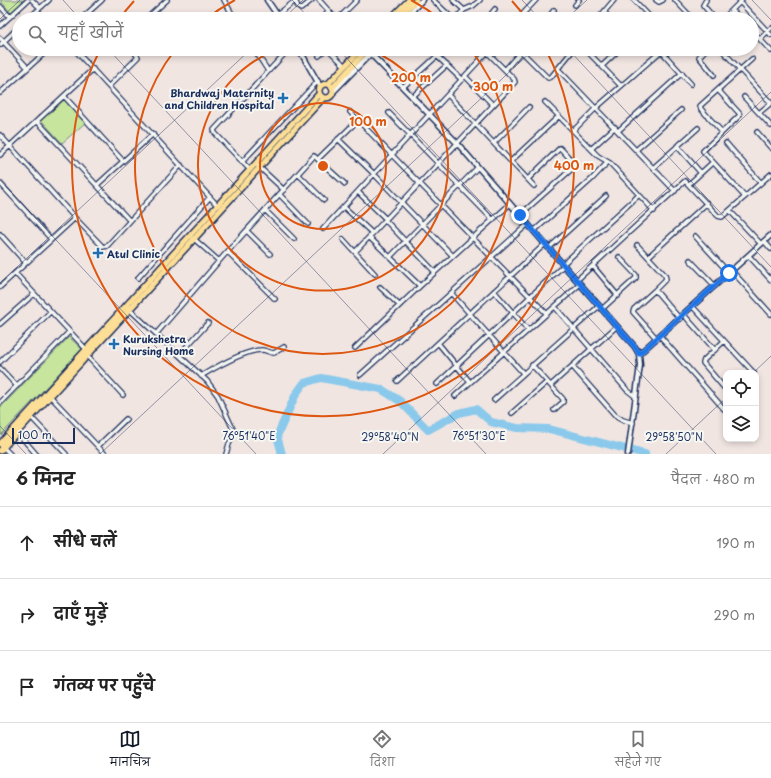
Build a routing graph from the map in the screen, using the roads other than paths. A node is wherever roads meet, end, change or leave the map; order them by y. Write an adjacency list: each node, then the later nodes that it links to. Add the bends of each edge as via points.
1 (28, 0): 33 (street)
2 (32, 0): 29 (street)
3 (49, 0): 29 (street)
4 (102, 0): 35 (street)
5 (167, 0): 36 (street)
6 (224, 0): 37 (street)
7 (267, 0): 38 (street)
8 (295, 0): 9 (street, via 300,9); 39 (street)
9 (312, 0)
10 (319, 0): 40 (street)
11 (357, 0): 41 (street)
12 (409, 0): 42 (main road)
13 (416, 0): 43 (main road)
14 (422, 0): 44 (street)
15 (433, 0): 45 (street)
16 (453, 0): 31 (street)
17 (480, 0): 31 (street)
18 (536, 0): 47 (street)
19 (579, 0): 27 (street)
20 (614, 0): 48 (street)
21 (634, 0): 49 (street)
22 (656, 0): 23 (street)
23 (663, 0)
24 (675, 0): 50 (street)
25 (706, 0): 51 (street, via 703,6)
26 (741, 1): 32 (street); 52 (street)
27 (575, 5)
28 (0, 6): 53 (street)
29 (40, 8): 34 (street)
30 (495, 9): 46 (street)
31 (464, 10)
32 (732, 10)
33 (14, 12)
34 (36, 12)
35 (89, 12)
36 (154, 12)
37 (232, 12)
38 (276, 12)
39 (280, 12)
40 (329, 12)
41 (344, 12)
42 (397, 12)
43 (404, 12)
44 (411, 12)
45 (446, 12)
46 (493, 12)
47 (525, 12)
48 (604, 12)
49 (645, 12)
50 (686, 12)
51 (709, 12)
52 (752, 12)
53 (10, 16): 55 (street)
54 (759, 20): 56 (street)
55 (0, 26)
56 (770, 31): 59 (street)
57 (12, 34): 60 (street)
58 (0, 38): 60 (street)
59 (760, 39): 61 (street)
60 (2, 43): 62 (street)
61 (771, 52)
62 (12, 53)
63 (16, 56): 89 (street)
64 (41, 56): 89 (street)
65 (81, 56): 90 (street)
66 (137, 56): 102 (street, via 138,58)
67 (258, 56): 94 (street)
68 (282, 56): 94 (street)
69 (303, 56): 99 (street)
70 (334, 56): 87 (street)
71 (354, 56): 87 (main road)
72 (364, 56): 105 (main road)
73 (373, 56): 104 (street)
74 (482, 56): 97 (street)
75 (492, 56): 92 (street)
76 (517, 56): 92 (street)
77 (528, 56): 91 (street, via 548,78)
78 (568, 56): 91 (street)
79 (592, 56): 88 (street)
80 (613, 56): 88 (street)
81 (655, 56): 103 (street)
82 (666, 56): 95 (street)
83 (700, 56): 96 (street)
84 (728, 56): 93 (street)
85 (752, 58): 93 (street)
86 (447, 65): 98 (street); 104 (street, via 436,56); 111 (street)
87 (345, 66): 100 (main road)
88 (602, 66): 103 (street)
89 (28, 68): 107 (street)
90 (93, 69): 102 (street); 109 (street)
91 (558, 69): 117 (street)
92 (505, 70): 115 (street, via 515,82)
93 (740, 70): 106 (street); 114 (street)
94 (268, 71): 151 (street, via 214,130)
95 (682, 73): 101 (street); 131 (street)
96 (714, 75)
97 (465, 76): 98 (street); 115 (street)
98 (462, 80): 108 (street)
99 (319, 84): 100 (main road); 110 (main road, via 318,91); 151 (street)
100 (328, 84): 105 (main road)
101 (691, 84)
102 (109, 86): 134 (street)
103 (621, 86): 117 (street)
104 (403, 87): 111 (street)
105 (333, 90): 110 (main road, via 330,96)
106 (718, 90): 132 (street, via 740,114); 132 (street, via 700,108)
107 (0, 93)
108 (448, 95): 122 (street); 126 (street)
109 (64, 96): 125 (street); 149 (street)
110 (321, 96): 156 (main road)
111 (412, 97): 122 (street)
112 (744, 97): 121 (street)
113 (545, 102): 123 (street)
114 (771, 103): 121 (street)
115 (493, 105): 126 (street)
116 (529, 107): 138 (street)
117 (596, 108): 128 (street); 130 (street)
118 (681, 110): 145 (street)
119 (350, 112): 124 (street)
120 (389, 113): 136 (street)
121 (759, 113): 127 (street)
122 (429, 115): 136 (street); 140 (street)
123 (559, 116): 130 (street); 150 (street)
124 (358, 120): 137 (street); 147 (street)
125 (37, 121): 141 (street); 170 (street)
126 (475, 124): 138 (street); 140 (street)
127 (771, 126)
128 (615, 127): 131 (street); 144 (street)
129 (698, 128): 142 (street)
130 (574, 130): 144 (street)
131 (618, 131): 145 (street)
132 (722, 132): 153 (street, via 703,150)
133 (757, 132): 143 (street)
134 (153, 134): 149 (street); 155 (street)
135 (0, 135): 141 (street)
136 (410, 135): 147 (street); 154 (street)
137 (338, 139): 148 (street); 162 (street)
138 (494, 143): 150 (street)
139 (726, 143): 167 (street)
140 (457, 144): 154 (street); 157 (street)
141 (10, 146): 146 (street); 192 (street)
142 (677, 146): 158 (street); 160 (street)
143 (771, 148)
144 (592, 149): 152 (street)
145 (636, 150): 158 (street)
146 (0, 155)
147 (392, 155): 162 (street); 166 (street)
148 (318, 158): 161 (street, via 313,156); 168 (street)
149 (123, 161): 170 (street)
150 (511, 161): 164 (street)
151 (242, 162): 159 (street)
152 (608, 162): 177 (street); 200 (street)
153 (713, 162): 160 (street); 180 (street)
154 (438, 164): 166 (street); 171 (street)
155 (181, 165): 179 (street); 195 (street)
156 (257, 166): 159 (main road); 173 (street); 186 (main road)
157 (478, 167): 171 (street); 183 (street)
158 (653, 168): 174 (street)
159 (250, 170): 186 (main road)
160 (701, 173): 169 (street)
161 (298, 174): 173 (street); 181 (street)
162 (374, 174): 175 (street); 182 (street)
163 (770, 176): 167 (street)
164 (528, 179): 172 (street); 191 (street, via 560,148 575,164)
165 (0, 183): 208 (street)
166 (420, 183): 182 (street); 185 (street)
167 (761, 183): 180 (street)
168 (345, 184)
169 (689, 184): 174 (street, via 685,181); 184 (street)
170 (96, 185): 195 (street)
171 (459, 186): 185 (street); 194 (street)
172 (534, 186)
173 (284, 190): 176 (street)
174 (675, 191): 189 (street)
175 (358, 192): 187 (street); 193 (street)
176 (280, 195): 188 (street); 196 (street)
177 (639, 195): 189 (street); 228 (street)
178 (606, 196): 214 (street)
179 (210, 197): 186 (street); 235 (street)
180 (745, 197): 190 (street)
181 (324, 200)
182 (401, 202): 193 (street); 197 (street)
183 (510, 204): 191 (street); 194 (street)
184 (707, 204): 190 (street, via 720,217); 224 (street)
185 (441, 205): 197 (street); 207 (street)
186 (220, 207): 206 (main road)
187 (344, 207): 199 (street); 203 (street)
188 (266, 211): 201 (street); 209 (street)
189 (654, 211): 229 (street)
190 (730, 211): 212 (street)
191 (520, 215): 198 (street)
192 (75, 218): 195 (street, via 103,247 107,246); 208 (street)
193 (386, 219): 203 (street); 211 (street)
194 (493, 220): 207 (street)
195 (130, 221)
196 (308, 224)
197 (422, 224): 211 (street); 219 (street)
198 (528, 224): 200 (street); 222 (street)
199 (323, 229)
200 (534, 231): 214 (street)
201 (247, 232): 216 (street); 218 (street)
202 (0, 234): 227 (street)
203 (371, 235): 217 (street); 221 (street)
204 (771, 235): 212 (street)
205 (695, 236): 231 (street)
206 (192, 237): 226 (street); 252 (main road)
207 (473, 238): 219 (street); 222 (street)
208 (51, 239): 227 (street)
209 (294, 239)
210 (343, 239): 217 (street)
211 (406, 241): 221 (street); 230 (street)
212 (762, 243): 215 (street); 220 (street)
213 (637, 245): 224 (street)
214 (547, 246): 228 (street); 234 (street)
215 (771, 249)
216 (228, 252): 226 (street); 248 (street)
217 (355, 252): 233 (street)
218 (270, 254)
219 (453, 256): 230 (street)
220 (749, 256): 231 (street); 236 (street)
221 (390, 257): 240 (street)
222 (492, 257): 234 (street); 244 (street)
223 (619, 257): 246 (street, via 637,277)
224 (648, 257): 242 (street, via 666,278)
225 (690, 260): 241 (street)
226 (219, 261): 267 (street)
227 (26, 263): 232 (street)
228 (564, 265): 237 (street); 247 (street)
229 (593, 266): 237 (street); 246 (street)
230 (435, 272): 240 (street)
231 (731, 272): 241 (street); 258 (street)
232 (15, 273): 238 (street); 245 (street)
233 (375, 274)
234 (510, 276): 243 (street); 247 (street)
235 (138, 278)
236 (771, 280)
237 (579, 282): 250 (street); 253 (street)
238 (1, 285)
239 (380, 286): 249 (street)
240 (420, 286): 249 (street)
241 (715, 286): 251 (street)
242 (655, 290): 260 (street); 269 (street, via 633,312)
243 (494, 291): 255 (street); 256 (street)
244 (451, 293): 256 (street); 288 (street)
245 (34, 294): 254 (street); 262 (street)
246 (618, 296): 253 (street)
247 (530, 297): 255 (street); 257 (street)
248 (275, 299)
249 (400, 306): 273 (street)
250 (555, 307): 257 (street); 264 (street)
251 (693, 307): 259 (street); 270 (street)
252 (128, 308): 267 (street); 274 (main road); 279 (main road)
253 (600, 308): 263 (street); 264 (street)
254 (50, 312): 266 (street); 281 (street)
255 (513, 313): 265 (street); 268 (street)
256 (470, 314): 268 (street); 271 (street)
257 (547, 314): 265 (street)
258 (771, 314)
259 (684, 315): 260 (street); 276 (street)
260 (680, 318): 269 (street)
261 (208, 323): 280 (street)
262 (0, 324)
263 (617, 326): 275 (street); 278 (street)
264 (573, 329): 275 (street); 283 (street)
265 (528, 330): 277 (street)
266 (69, 332): 274 (street); 295 (street)
267 (156, 334): 280 (street)
268 (489, 335): 277 (street); 282 (street)
269 (659, 337): 278 (street); 303 (street)
270 (724, 341): 276 (street); 286 (street)
271 (438, 343): 282 (street); 290 (street)
272 (284, 347): 289 (street, via 274,353 261,350 250,353)
273 (355, 348)
274 (86, 349): 310 (main road)
275 (591, 350): 284 (street); 300 (street, via 626,390)
276 (715, 350): 296 (street, via 703,363)
277 (504, 352): 287 (street); 291 (street)
278 (639, 354): 300 (street)
279 (87, 356): 297 (street); 298 (main road)
280 (179, 356): 289 (street)
281 (0, 362)
282 (456, 365): 291 (street); 293 (street)
283 (532, 365): 287 (street); 292 (street)
284 (572, 366): 294 (street); 308 (street, via 615,415)
285 (0, 368): 295 (street)
286 (751, 370)
287 (523, 373): 301 (street)
288 (360, 374)
289 (202, 376): 316 (street, via 218,396 234,429)
290 (397, 381)
291 (470, 382): 299 (street)
292 (547, 382): 294 (street); 305 (street)
293 (436, 384)
294 (551, 385): 304 (street, via 563,399)
295 (17, 386): 302 (street)
296 (723, 386)
297 (123, 395)
298 (50, 396): 306 (main road); 311 (street)
299 (455, 396)
300 (636, 397): 308 (street)
301 (494, 400)
302 (0, 403)
303 (723, 408)
304 (554, 410)
305 (512, 413)
306 (31, 417): 309 (main road); 314 (street)
307 (126, 419): 311 (street)
308 (632, 423): 317 (street)
309 (17, 432): 310 (main road); 313 (street)
310 (2, 445): 312 (street)
311 (98, 446): 315 (street)
312 (10, 454)
313 (36, 454)
314 (66, 454)
315 (105, 454)
316 (226, 454)
317 (628, 454)

